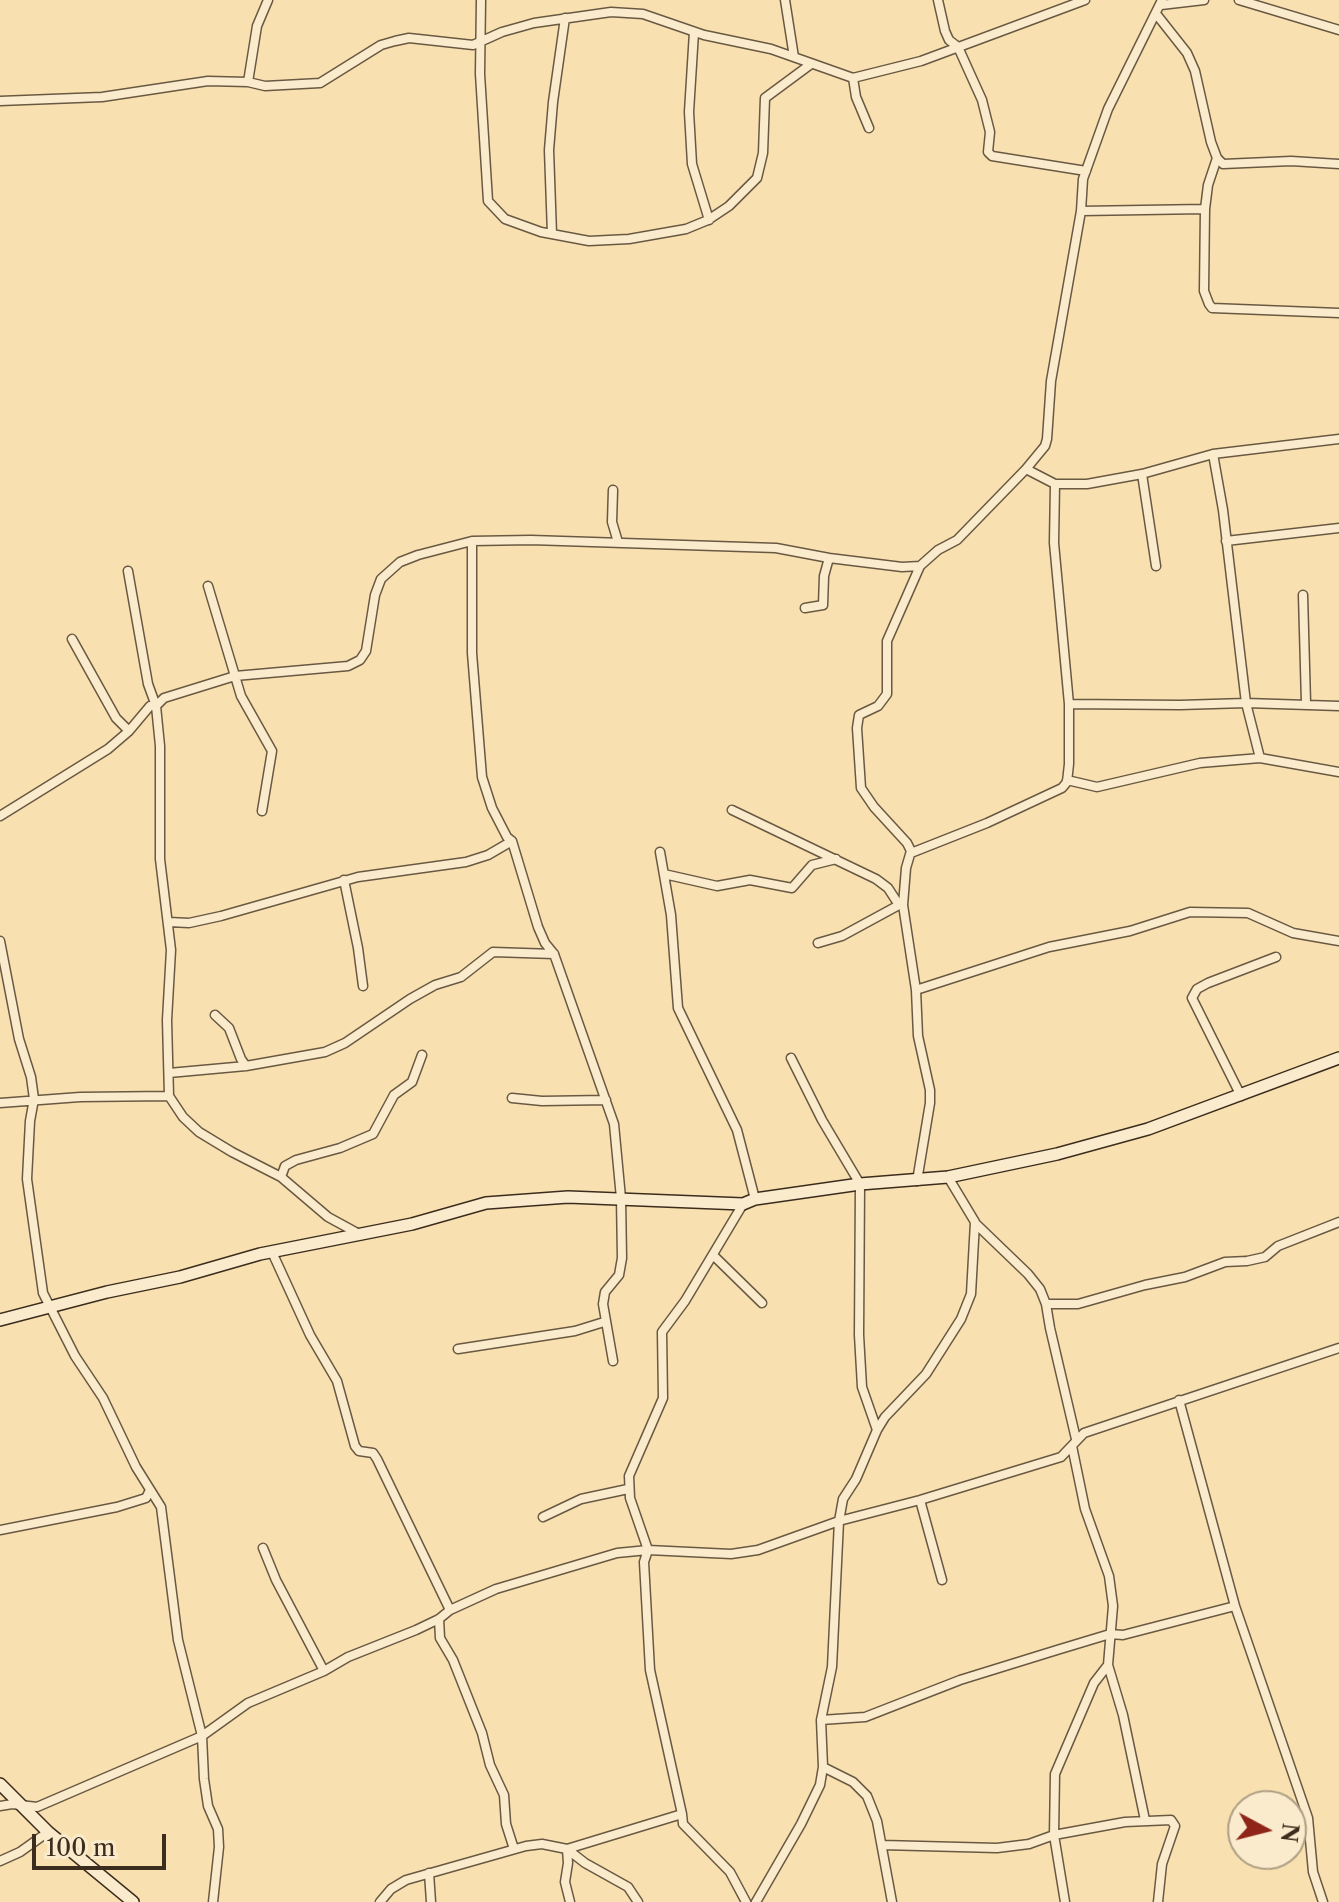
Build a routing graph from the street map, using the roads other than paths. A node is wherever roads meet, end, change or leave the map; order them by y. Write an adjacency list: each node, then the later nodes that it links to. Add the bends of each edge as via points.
1 (268, 0): 20 (street, via 257,26)
2 (481, 0): 15 (street)
3 (629, 0): 10 (street)
4 (785, 0): 17 (street)
5 (938, 0): 16 (street, via 945,31)
6 (1085, 0): 16 (street)
7 (1204, 0): 9 (street)
8 (1239, 0): 13 (street)
9 (1162, 2): 11 (street)
10 (628, 12): 12 (street); 14 (street)
11 (1157, 15): 23 (street, via 1195,71); 25 (street, via 1108,109)
12 (565, 18): 15 (street, via 516,28); 29 (street, via 549,150)
13 (1339, 30)
14 (694, 32): 17 (street); 28 (street, via 692,164)
15 (481, 43): 20 (street, via 409,38 381,45 323,82); 29 (street, via 488,201 505,219)
16 (958, 47): 19 (street, via 898,69); 25 (street, via 982,100 992,156)
17 (794, 57): 18 (street)
18 (811, 64): 19 (street); 28 (street, via 765,98 757,178)
19 (853, 78): 22 (street)
20 (248, 82): 21 (street, via 181,84 72,100)
21 (0, 101)
22 (869, 128)
23 (1217, 158): 24 (street, via 1230,165); 26 (street)
24 (1339, 164)
25 (1086, 171): 27 (street)
26 (1205, 209): 27 (street); 30 (street, via 1204,291 1212,308)
27 (1081, 211): 33 (street, via 1051,381 1047,439)
28 (709, 220): 29 (street, via 629,239 589,241)
29 (552, 234)
30 (1339, 313)
31 (1339, 439): 32 (street)
32 (1213, 454): 34 (street); 39 (street)
33 (1026, 469): 35 (street); 42 (street, via 957,540)
34 (1142, 474): 35 (street); 43 (street)
35 (1055, 484): 52 (street, via 1054,543)
36 (613, 490): 40 (street, via 612,522)
37 (1339, 528): 39 (street)
38 (472, 541): 40 (street); 49 (street, via 418,555 386,574 375,595 362,659); 62 (street, via 479,763 492,808)
39 (1226, 541): 50 (street)
40 (618, 542): 41 (street, via 776,548)
41 (829, 558): 42 (street); 47 (street, via 823,605)
42 (920, 566): 64 (street, via 887,641 887,694 878,706 859,715 857,728 862,789)
43 (1156, 566)
44 (128, 571): 53 (street)
45 (208, 586): 49 (street)
46 (1303, 595): 51 (street)
47 (805, 608)
48 (72, 639): 55 (street, via 109,707)
49 (235, 676): 53 (street, via 164,698); 60 (street, via 272,751)
50 (1246, 703): 51 (street); 52 (street); 56 (street)
51 (1306, 703): 54 (street)
52 (1069, 704): 58 (street)
53 (156, 706): 55 (street, via 150,706); 69 (street, via 160,859)
54 (1339, 706)
55 (129, 731): 61 (street, via 82,767)
56 (1260, 758): 57 (street); 58 (street, via 1200,763 1097,787)
57 (1339, 772)
58 (1067, 780): 64 (street, via 1057,791)
59 (732, 810): 65 (street)
60 (262, 811)
61 (0, 816)
62 (512, 841): 67 (street, via 466,862); 73 (street, via 538,927)
63 (660, 852): 66 (street)
64 (911, 853): 68 (street)
65 (837, 859): 66 (street, via 812,865 792,888 750,880 717,886); 68 (street, via 876,879)
66 (664, 874): 94 (street, via 678,1008 737,1130)
67 (344, 880): 69 (street, via 221,916); 75 (street)
68 (901, 905): 72 (street); 76 (street)
69 (169, 922): 82 (street)
70 (0, 941): 86 (street)
71 (1339, 941): 76 (street, via 1293,933 1248,913 1190,912 1049,947)
72 (818, 943)
73 (554, 954): 81 (street, via 493,952 461,977 410,999 340,1046); 87 (street)
74 (1276, 957): 84 (street, via 1218,978 1193,996)
75 (363, 986)
76 (916, 990): 91 (street, via 918,1036 930,1090)
77 (215, 1015): 81 (street, via 229,1028)
78 (422, 1055): 89 (street, via 411,1084 394,1095 373,1134 296,1160 285,1166)
79 (791, 1058): 92 (street)
80 (1339, 1058): 84 (street)
81 (246, 1066): 82 (street)
82 (169, 1073): 83 (street)
83 (169, 1096): 86 (street); 89 (street, via 199,1132)
84 (1241, 1096): 90 (street, via 1118,1138)
85 (512, 1098): 87 (street)
86 (34, 1099): 88 (street); 103 (street, via 27,1179)
87 (606, 1100): 93 (street, via 614,1124)
88 (0, 1103)
89 (281, 1177): 98 (street, via 328,1217)
90 (948, 1177): 91 (street); 96 (street)
91 (917, 1181): 92 (street)
92 (860, 1184): 94 (street); 110 (street, via 862,1387)
93 (621, 1198): 95 (street); 98 (street, via 486,1203); 105 (street, via 621,1266 605,1292)
94 (755, 1199): 95 (street)
95 (743, 1204): 100 (street)
96 (975, 1222): 102 (street, via 1028,1274); 110 (street, via 968,1305 926,1374)
97 (1339, 1222): 102 (street, via 1278,1246 1265,1257 1225,1262 1078,1304)
98 (361, 1235): 99 (street)
99 (272, 1252): 103 (street); 122 (street, via 337,1381 355,1446 377,1459)
100 (713, 1255): 101 (street); 112 (street, via 662,1332 663,1398)
101 (762, 1303)
102 (1046, 1304): 111 (street)
103 (49, 1308): 104 (street); 113 (street, via 103,1398)
104 (0, 1320)
105 (604, 1322): 107 (street); 108 (street)
106 (1339, 1348): 109 (street)
107 (458, 1349)
108 (613, 1361)
109 (1179, 1400): 111 (street, via 1084,1433); 121 (street)
110 (877, 1430): 116 (street, via 843,1499)
111 (1074, 1442): 114 (street, via 1061,1457); 124 (street, via 1085,1509 1111,1585)
112 (628, 1489): 115 (street, via 581,1499); 119 (street)
113 (149, 1492): 117 (street, via 146,1498 117,1507); 128 (street, via 161,1507 178,1640)
114 (920, 1500): 116 (street); 120 (street)
115 (543, 1517)
116 (839, 1521): 119 (street, via 758,1550); 127 (street, via 832,1667)
117 (0, 1530)
118 (263, 1548): 126 (street)
119 (648, 1550): 122 (street, via 598,1558 496,1589); 133 (street, via 644,1562 650,1670)
120 (942, 1580)
121 (1235, 1606): 124 (street); 155 (street, via 1308,1818 1313,1872)
122 (450, 1610): 123 (street)
123 (439, 1619): 126 (street); 138 (street, via 440,1638 504,1795)
124 (1110, 1634): 125 (street); 127 (street, via 960,1680 865,1717)
125 (1108, 1665): 134 (street); 136 (street, via 1094,1683 1058,1763)
126 (324, 1671): 128 (street, via 248,1703)
127 (821, 1720): 129 (street)
128 (202, 1736): 132 (street, via 37,1807); 144 (street, via 208,1806 218,1829)
129 (823, 1767): 137 (street, via 867,1796); 142 (street, via 815,1798)
130 (0, 1784): 132 (street)
131 (0, 1806): 132 (street)
132 (22, 1806): 135 (street)
133 (682, 1814): 139 (street); 149 (street, via 683,1824 730,1872)
134 (1145, 1820): 136 (street); 154 (street, via 1171,1820 1175,1826 1162,1864)
135 (48, 1832): 140 (street); 143 (street)
136 (1054, 1835): 137 (street, via 997,1848); 153 (street)
137 (882, 1845): 152 (street)
138 (514, 1849): 139 (street, via 542,1844); 141 (street)
139 (567, 1849): 147 (street); 148 (street, via 628,1887)
140 (0, 1861)
141 (429, 1873): 145 (street, via 406,1880); 146 (street)
142 (763, 1888): 150 (street); 151 (street)
143 (133, 1902)
144 (213, 1902)
145 (380, 1902)
146 (431, 1902)
147 (570, 1902)
148 (638, 1902)
149 (746, 1902)
150 (756, 1902)
151 (767, 1902)
152 (892, 1902)
153 (1065, 1902)
154 (1158, 1902)
155 (1323, 1902)

